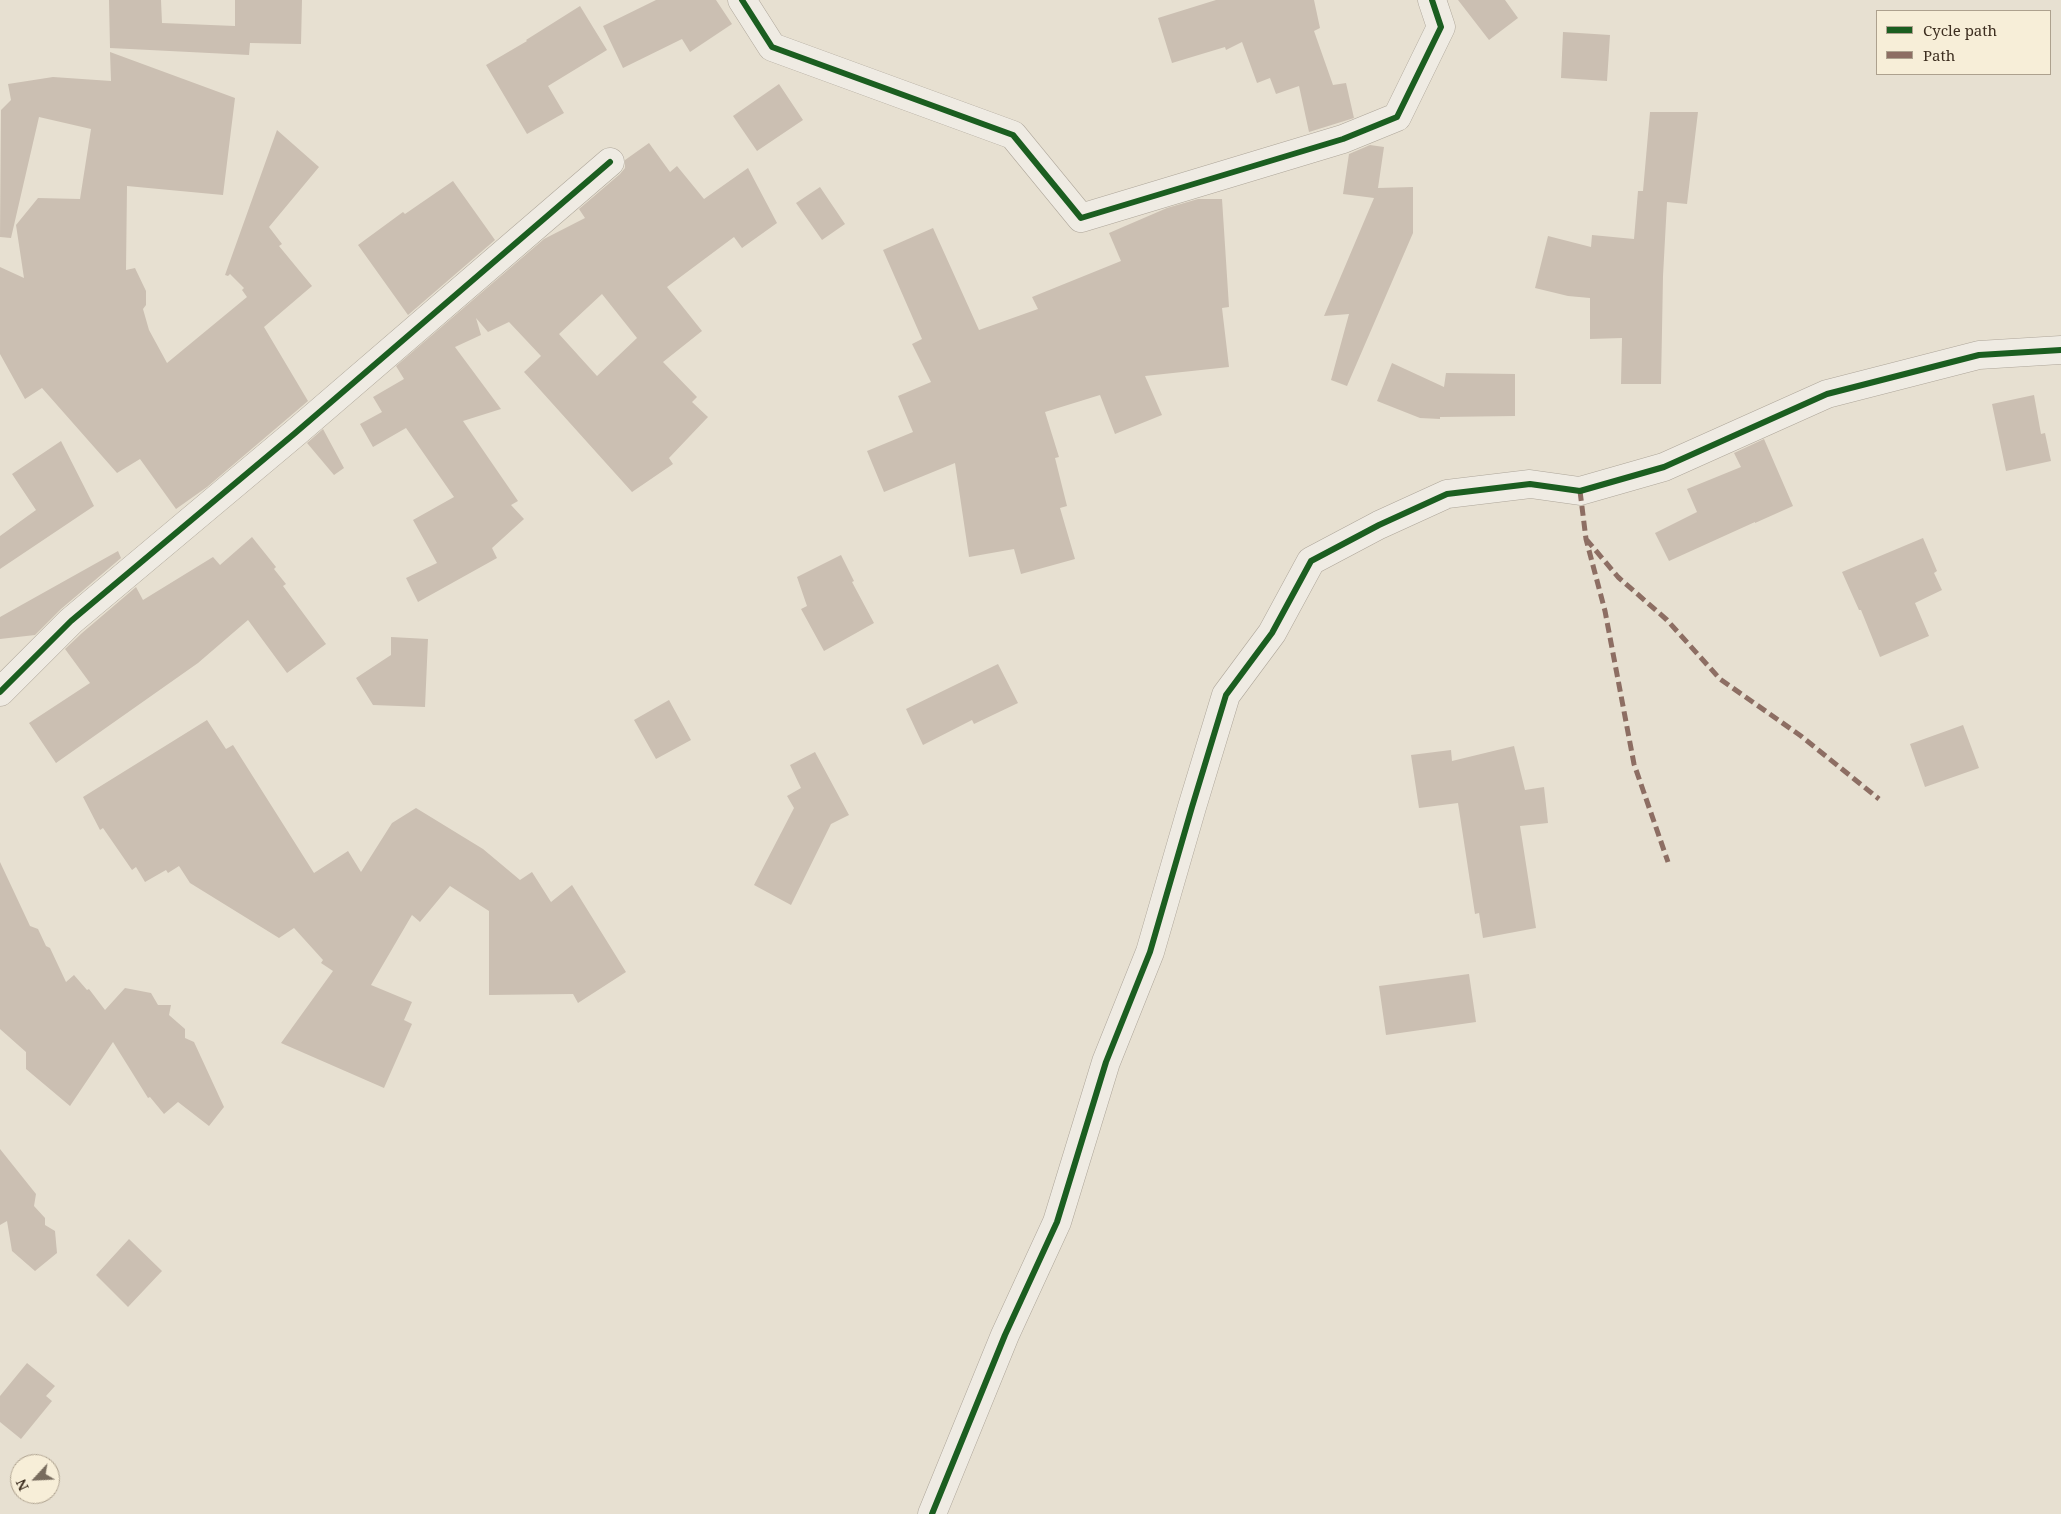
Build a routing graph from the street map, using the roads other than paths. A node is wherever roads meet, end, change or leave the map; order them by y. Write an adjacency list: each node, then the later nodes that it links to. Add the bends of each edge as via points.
1 (742, 0): 2 (street, via 772,47 1013,135 1081,218 1343,139 1397,118 1441,27)
2 (1432, 0)
3 (610, 162): 5 (street, via 71,621)
4 (2061, 350): 6 (street, via 1979,355 1827,394 1664,467 1580,491 1530,484 1447,494 1380,524 1311,561 1272,633 1226,695 1150,952 1106,1062 1057,1222 1005,1335)
5 (0, 692)
6 (932, 1514)

